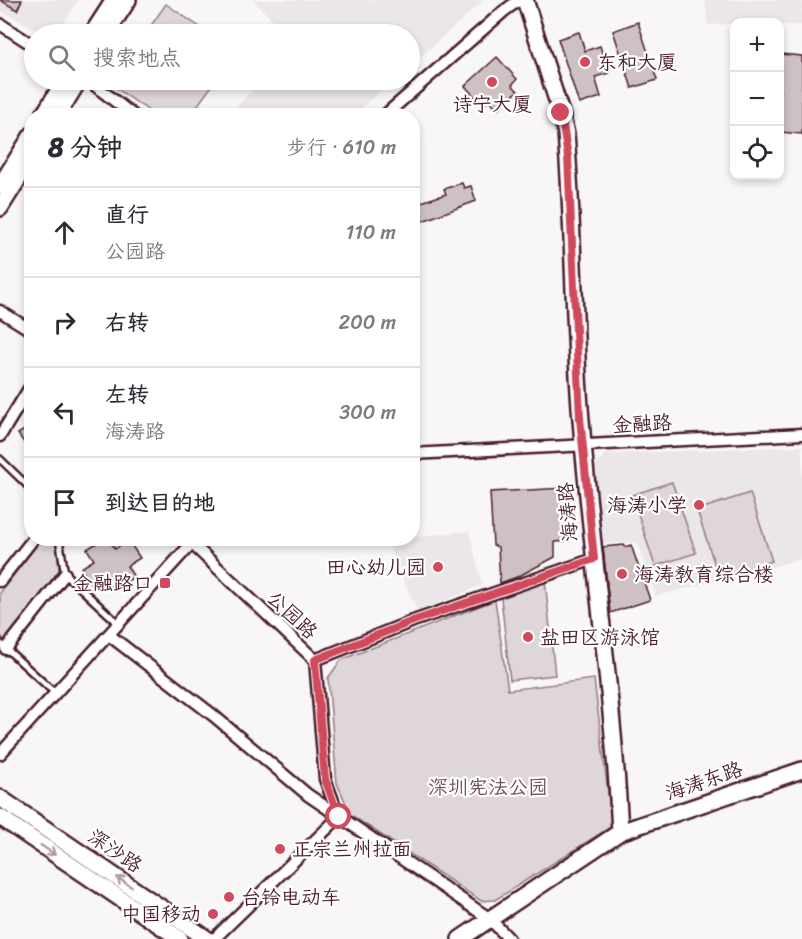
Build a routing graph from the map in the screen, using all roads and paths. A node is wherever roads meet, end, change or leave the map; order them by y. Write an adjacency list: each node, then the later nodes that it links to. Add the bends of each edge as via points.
1 (114, 0): 6 (street)
2 (128, 0): 7 (street)
3 (519, 0): 9 (street)
4 (525, 0): 27 (street, 海涛路, via 566,134)
5 (0, 24): 8 (street)
6 (98, 24)
7 (112, 24)
8 (24, 40)
9 (420, 84)
10 (59, 90): 14 (street)
11 (73, 90): 15 (street)
12 (101, 90): 16 (street)
13 (414, 90): 17 (street)
14 (48, 108)
15 (62, 108)
16 (124, 108)
17 (393, 108)
18 (24, 148): 20 (street)
19 (24, 170): 21 (street)
20 (0, 186)
21 (0, 208)
22 (0, 311): 23 (street)
23 (24, 326)
24 (24, 397): 26 (street)
25 (802, 434): 27 (street, 金融路)
26 (0, 436)
27 (583, 445): 28 (street, 金融路); 35 (street, 海涛路)
28 (420, 454)
29 (0, 459): 30 (lane)
30 (24, 482)
31 (28, 546): 37 (street)
32 (60, 546): 36 (lane)
33 (185, 546): 38 (street)
34 (194, 546): 41 (street, 公园路)
35 (594, 559): 41 (street, via 413,621); 48 (street, 海涛路, via 605,642)
36 (65, 574): 38 (lane); 40 (street)
37 (0, 581)
38 (118, 624): 39 (street)
39 (109, 635): 42 (street); 47 (street)
40 (3, 646): 42 (lane)
41 (315, 660): 47 (street, 公园路, via 325,779)
42 (56, 694): 43 (street)
43 (0, 754)
44 (802, 770): 48 (street, 海涛东路)
45 (0, 798): 51 (street, 深沙路, one-way to 45)
46 (0, 817): 50 (street, 深沙路, one-way to 50)
47 (339, 817): 49 (street); 52 (street)
48 (620, 832): 49 (street)
49 (490, 919): 53 (street); 54 (street)
50 (180, 939)
51 (207, 939)
52 (214, 939)
53 (460, 939)
54 (509, 939)

